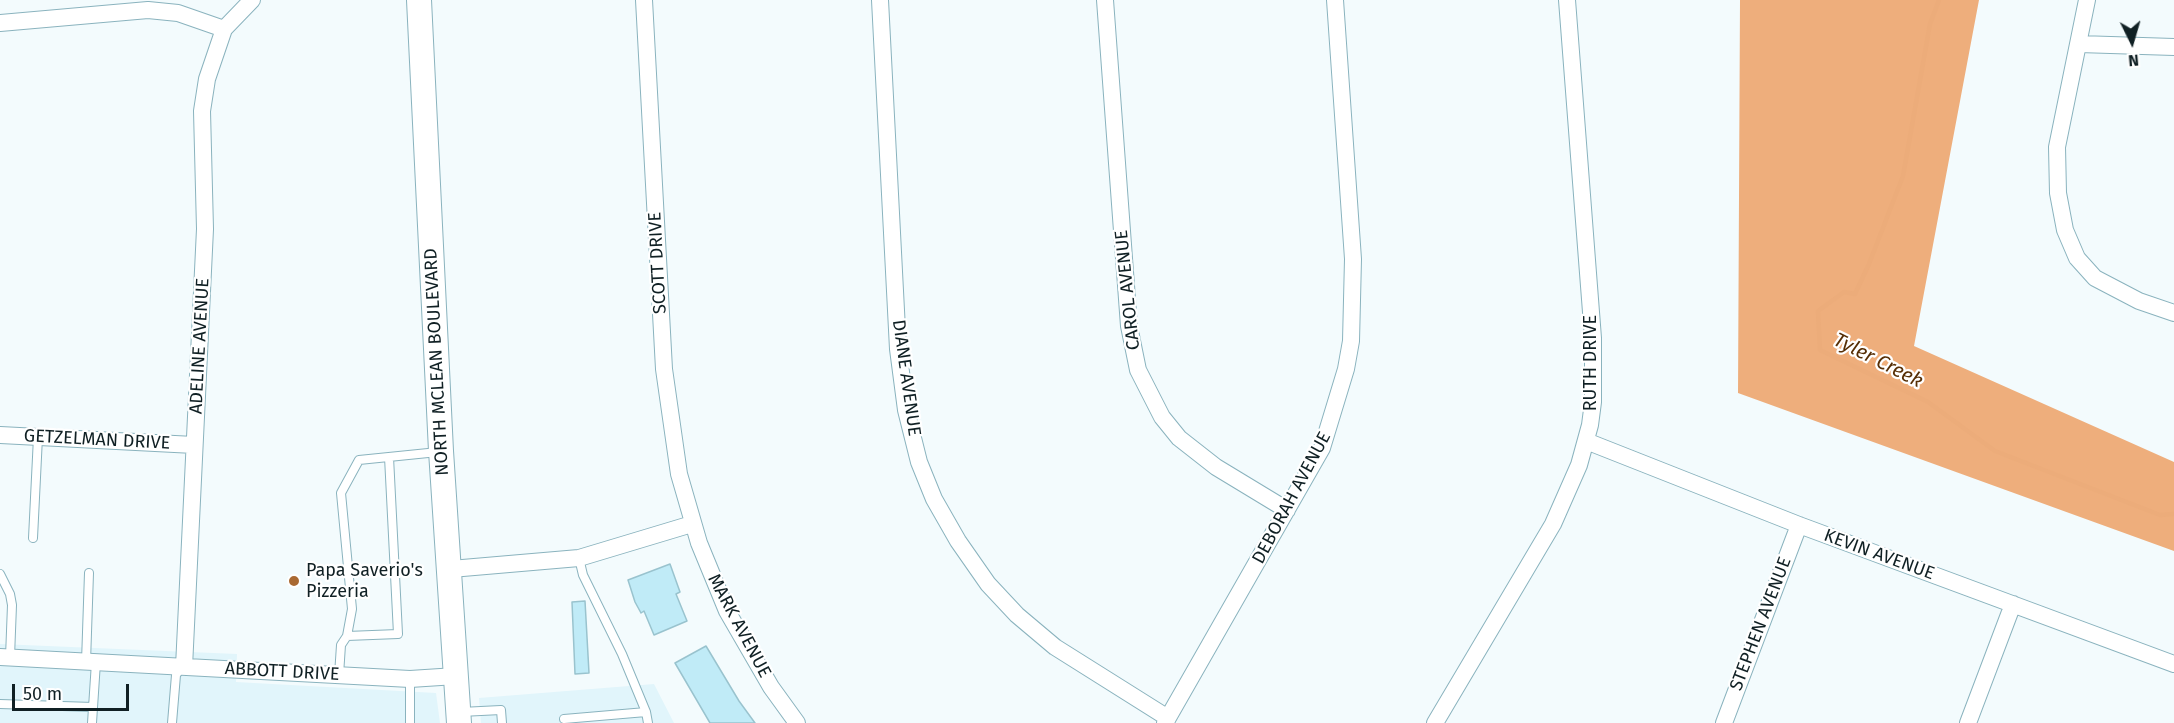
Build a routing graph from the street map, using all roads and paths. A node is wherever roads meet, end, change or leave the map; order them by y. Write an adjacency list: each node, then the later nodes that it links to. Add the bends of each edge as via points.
1 (252, 0): 10 (street)
2 (419, 0): 18 (main road, NORTH MCLEAN BOULEVARD)
3 (644, 0): 21 (street, SCOTT DRIVE, via 664,369 679,474)
4 (880, 0): 42 (street, DIANE AVENUE, via 898,349 906,410 919,462 958,541 988,584 1017,615 1055,648)
5 (1105, 0): 20 (street, CAROL AVENUE, via 1129,326 1138,370 1162,417 1186,445)
6 (1335, 0): 20 (street, DEBORAH AVENUE, via 1353,259 1351,340 1331,425)
7 (1567, 0): 16 (street, RUTH DRIVE, via 1593,338 1593,402)
8 (2087, 0): 11 (street)
9 (0, 23): 10 (street, via 148,10 178,13)
10 (224, 29): 17 (street, ADELINE AVENUE, via 207,79 202,111 206,229)
11 (2079, 44): 12 (street); 13 (street, via 2056,162 2058,193 2072,249 2095,278 2139,301)
12 (2174, 47)
13 (2174, 313)
14 (0, 435): 15 (street, GETZELMAN DRIVE)
15 (38, 437): 17 (street, GETZELMAN DRIVE); 23 (lane)
16 (1586, 441): 22 (street, KEVIN AVENUE); 49 (street, RUTH DRIVE, via 1553,524)
17 (194, 445): 33 (street, ADELINE AVENUE)
18 (441, 452): 19 (lane); 25 (main road, NORTH MCLEAN BOULEVARD)
19 (389, 457): 29 (lane, via 359,460 341,493 352,609); 29 (lane, via 398,634)
20 (1287, 510): 42 (street, DEBORAH AVENUE)
21 (692, 524): 24 (street); 48 (street, MARK AVENUE, via 727,611)
22 (1799, 525): 28 (street, KEVIN AVENUE); 50 (street, STEPHEN AVENUE)
23 (33, 538)
24 (579, 558): 25 (street); 39 (lane, via 583,575)
25 (451, 569): 35 (main road, NORTH MCLEAN BOULEVARD)
26 (89, 573): 31 (lane)
27 (0, 574): 30 (lane, via 12,605)
28 (2013, 604): 32 (street, KEVIN AVENUE); 51 (street)
29 (347, 636): 34 (lane, via 341,645)
30 (5, 657): 31 (street, ABBOTT DRIVE)
31 (91, 662): 33 (street, ABBOTT DRIVE); 38 (lane)
32 (2174, 664)
33 (184, 667): 34 (street, ABBOTT DRIVE); 44 (lane, via 177,670)
34 (339, 675): 36 (street, ABBOTT DRIVE)
35 (456, 676): 36 (street, ABBOTT DRIVE); 40 (main road, NORTH MCLEAN BOULEVARD)
36 (410, 679): 45 (lane)
37 (0, 704): 38 (lane)
38 (93, 707): 43 (lane)
39 (646, 712): 41 (lane); 47 (lane)
40 (459, 717): 46 (lane, via 501,710)
41 (564, 719)
42 (1167, 721)
43 (92, 723)
44 (172, 723)
45 (410, 723)
46 (502, 723)
47 (648, 723)
48 (797, 723)
49 (1435, 723)
50 (1724, 723)
51 (1968, 723)

